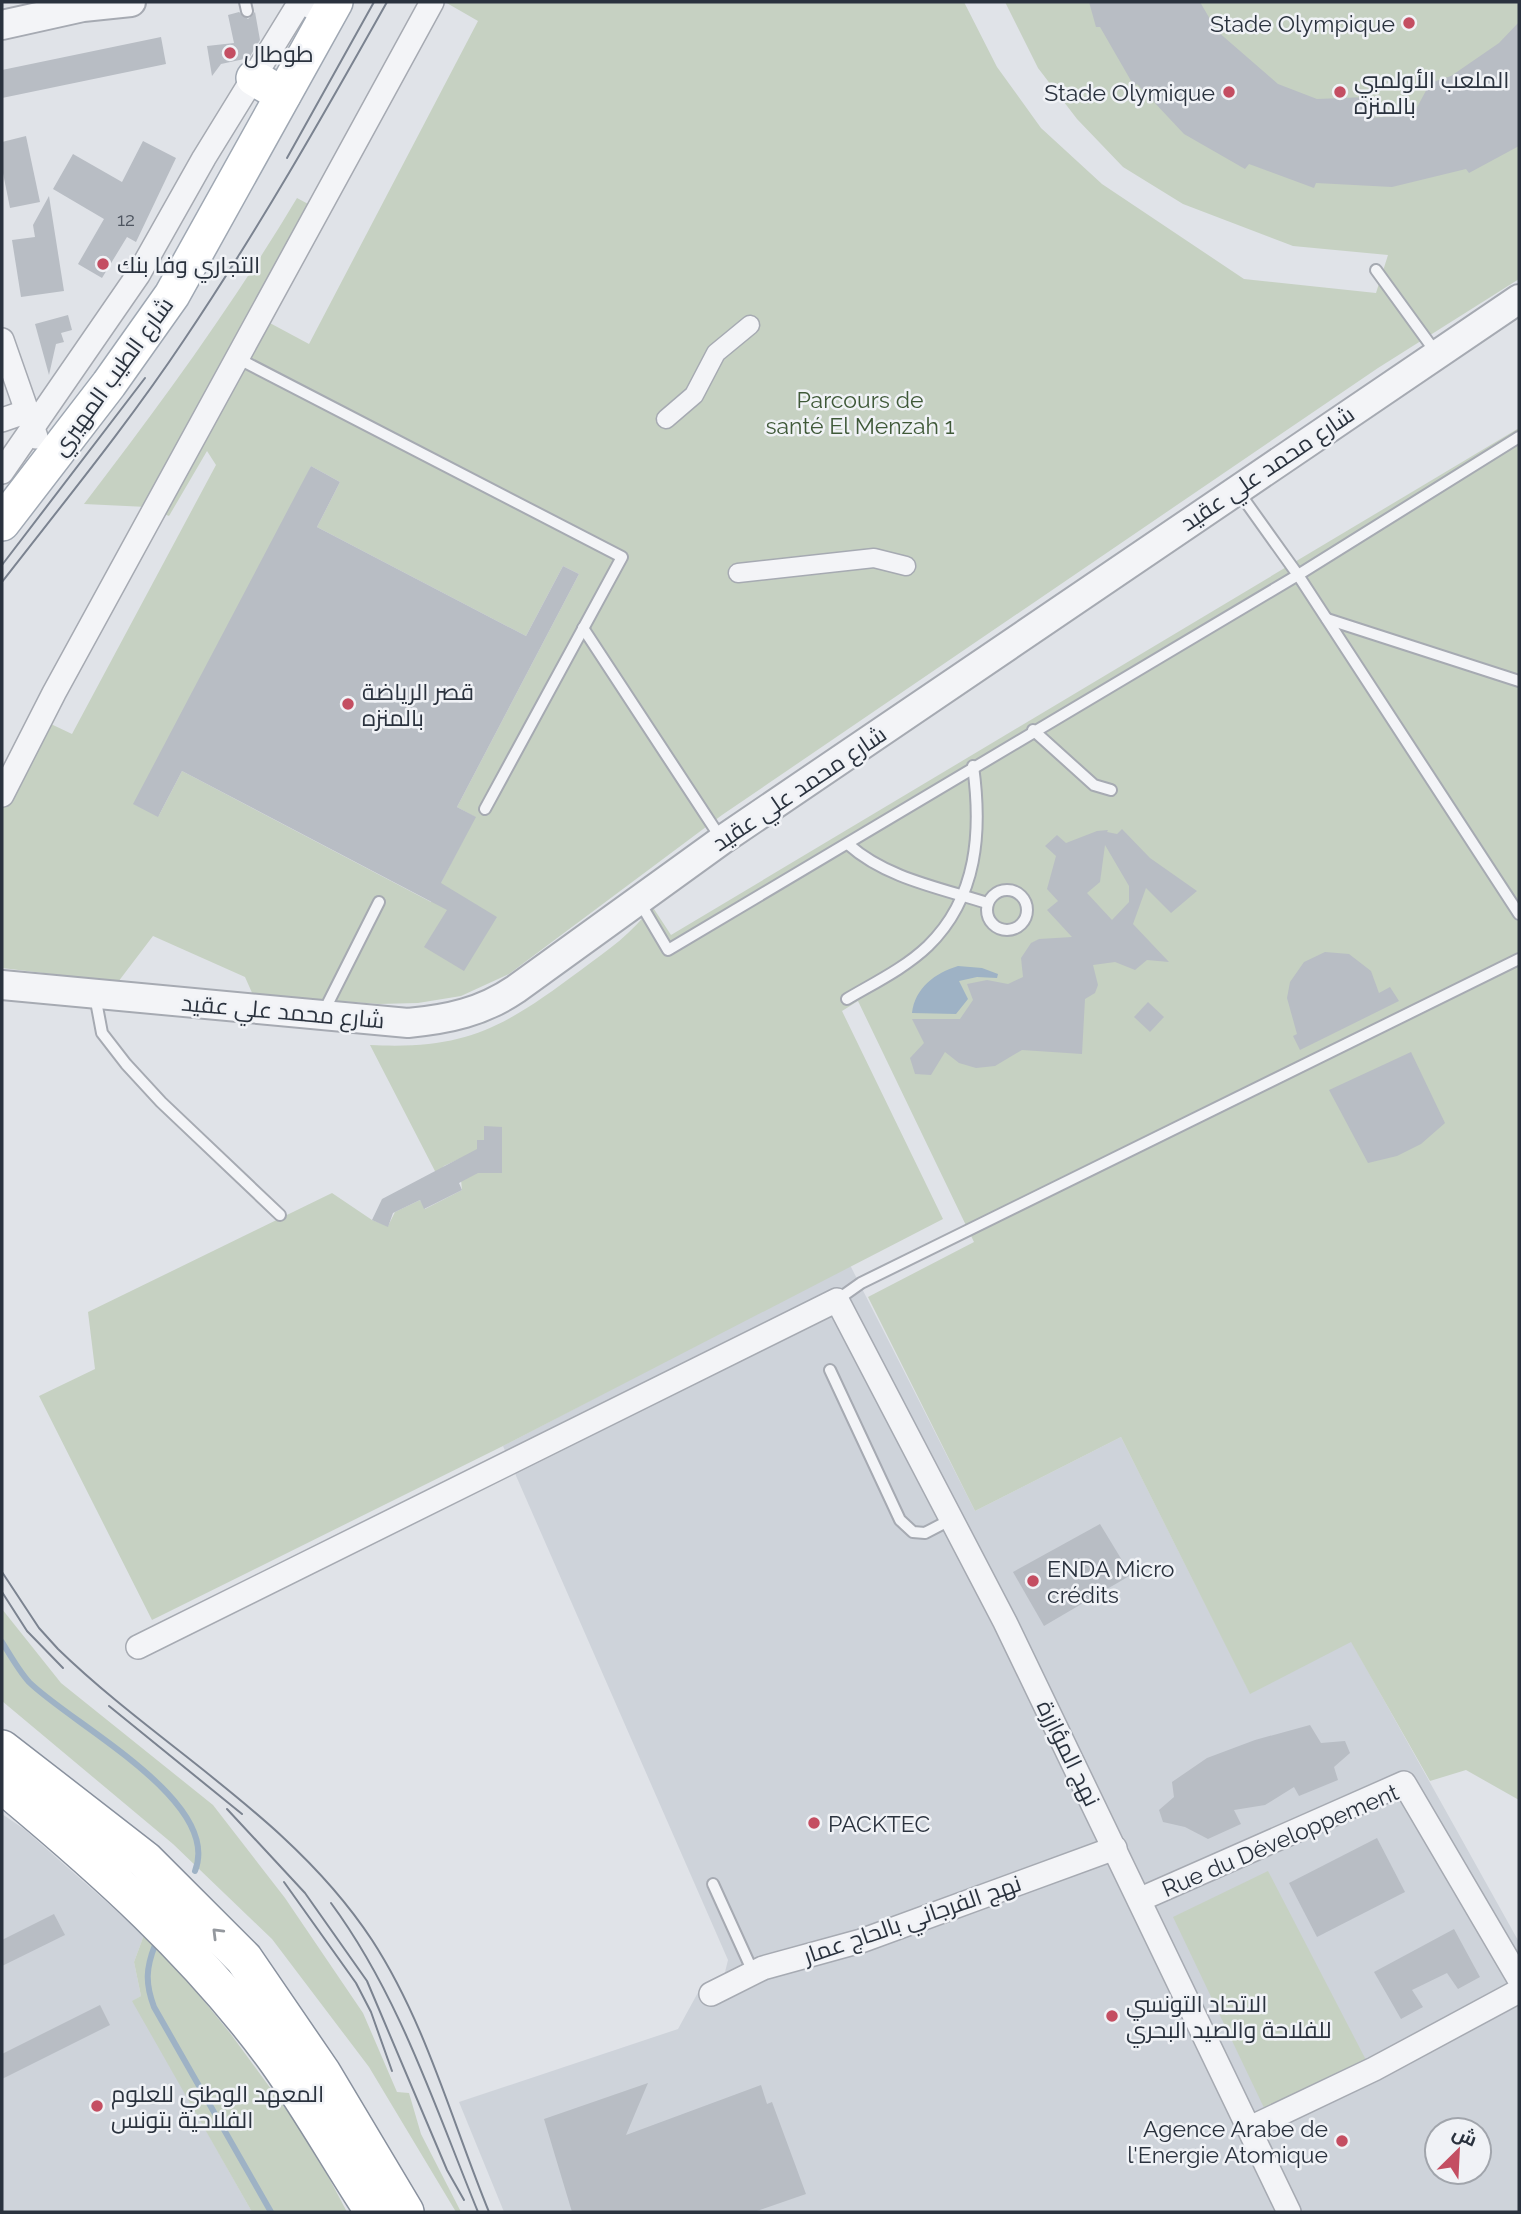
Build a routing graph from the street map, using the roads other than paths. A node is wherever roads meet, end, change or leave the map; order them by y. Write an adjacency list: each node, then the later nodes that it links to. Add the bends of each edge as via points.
1 (131, 2): 3 (street)
2 (432, 2): 12 (street)
3 (82, 4): 5 (street)
4 (318, 5): 6 (main road, شارع الطيب المهيري)
5 (2, 24)
6 (263, 77): 15 (street, via 138,275); 17 (main road, شارع الطيب المهيري, via 172,295)
7 (1377, 270): 11 (lane)
8 (1519, 299): 11 (street, شارع محمد علي عقيد)
9 (750, 325): 13 (street, via 716,353 694,396)
10 (2, 340): 15 (street)
11 (1437, 354): 19 (street, شارع محمد علي عقيد)
12 (239, 359): 25 (lane, via 622,557); 30 (street)
13 (666, 419)
14 (2, 420): 15 (street)
15 (30, 420): 17 (street); 18 (street)
16 (1519, 437): 23 (lane)
17 (50, 460): 20 (main road, شارع الطيب المهيري)
18 (2, 472)
19 (1236, 488): 23 (lane); 32 (street, شارع محمد علي عقيد)
20 (2, 523)
21 (906, 566): 22 (street, via 874,558)
22 (738, 573)
23 (1298, 575): 24 (lane); 27 (lane)
24 (1327, 619): 26 (lane); 38 (lane)
25 (583, 628): 31 (lane); 32 (lane)
26 (1519, 681)
27 (1033, 730): 28 (lane); 29 (lane, via 1094,785)
28 (973, 766): 33 (lane); 34 (lane, via 977,841 973,870)
29 (1111, 790)
30 (2, 795)
31 (485, 809)
32 (722, 840): 35 (street, شارع محمد علي عقيد)
33 (849, 845): 34 (lane, via 884,869); 35 (lane, via 668,950)
34 (962, 896): 37 (lane); 42 (lane, via 927,947)
35 (638, 899): 43 (street, شارع محمد علي عقيد, via 516,989 481,1009 408,1023)
36 (379, 902): 43 (lane)
37 (987, 904)
38 (1519, 914)
39 (1519, 960): 45 (lane, via 861,1283)
40 (2, 985): 41 (street, شارع محمد علي عقيد)
41 (95, 993): 43 (street, شارع محمد علي عقيد); 44 (lane, via 102,1032 126,1064)
42 (847, 999)
43 (321, 1017)
44 (280, 1215)
45 (837, 1300): 47 (street, نهج المؤازرة); 48 (street)
46 (830, 1370): 47 (lane, via 900,1520 913,1532 925,1533)
47 (951, 1519): 53 (street, نهج المؤازرة)
48 (138, 1647)
49 (2, 1736): 54 (highway, via 87,1807)
50 (2, 1749): 54 (highway)
51 (2, 1784): 54 (highway)
52 (2, 1800): 54 (highway)
53 (1115, 1848): 56 (street, نهج المؤازرة); 58 (street, نهج الفرجاني بالحاج عمار, via 861,1941)
54 (131, 1871): 57 (highway, one-way to 54); 62 (highway)
55 (713, 1884): 58 (lane)
56 (1141, 1899): 59 (street, Rue du Développement, via 1404,1783); 63 (street, نهج المؤازرة)
57 (244, 1959): 66 (highway, via 322,2073); 67 (highway, via 317,2040 377,2127)
58 (753, 1972): 61 (street, نهج الفرجاني بالحاج عمار)
59 (1519, 1979)
60 (1519, 1991): 63 (street, via 1382,2065)
61 (710, 1994)
62 (229, 2002): 64 (highway, via 299,2108); 65 (highway, via 276,2060)
63 (1250, 2128): 68 (street, نهج المؤازرة)
64 (358, 2212)
65 (374, 2212)
66 (405, 2212)
67 (427, 2212)
68 (1289, 2212)

